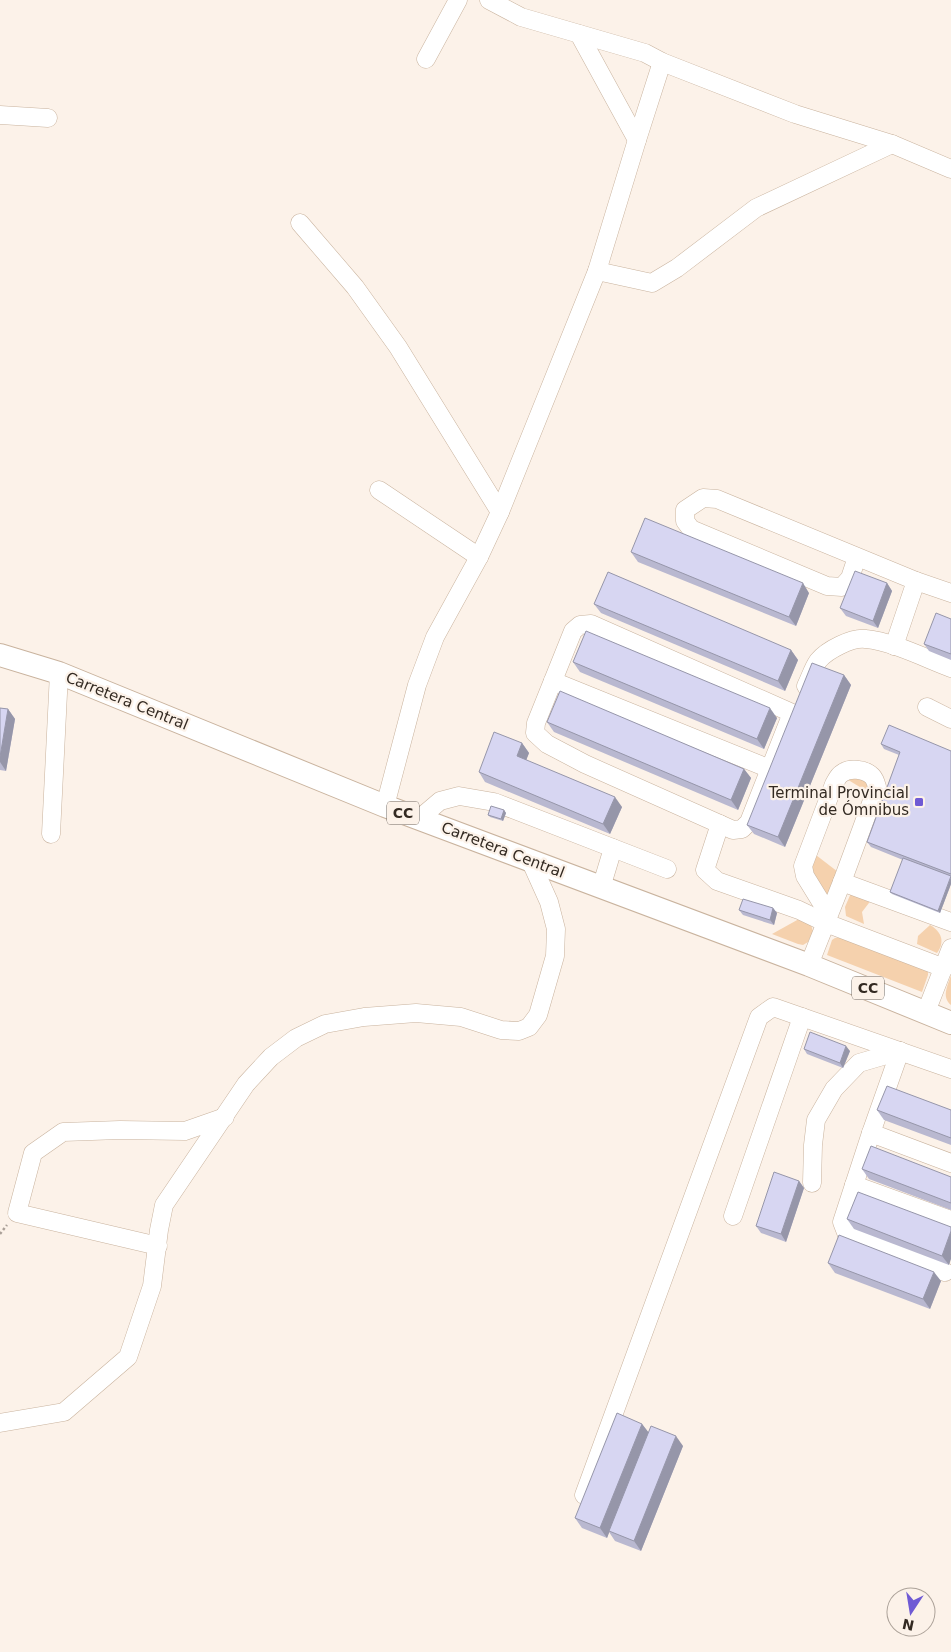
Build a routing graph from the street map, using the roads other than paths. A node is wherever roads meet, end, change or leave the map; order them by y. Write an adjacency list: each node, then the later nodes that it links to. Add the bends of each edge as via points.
1 (458, 0): 4 (street)
2 (489, 0): 3 (street, via 521,17)
3 (579, 34): 5 (street, via 645,53); 8 (street)
4 (426, 59)
5 (662, 62): 8 (street); 9 (street, via 795,114)
6 (0, 114): 7 (street)
7 (48, 118)
8 (636, 140): 12 (street)
9 (892, 144): 10 (street); 12 (street, via 756,208 652,283)
10 (951, 169)
11 (300, 223): 14 (street, via 356,287 398,347)
12 (597, 271): 14 (street)
13 (379, 490): 15 (street)
14 (500, 512): 15 (street)
15 (479, 557): 28 (street, via 435,638 420,677)
16 (857, 557): 16 (street, via 717,499 703,498 684,510 685,521 691,528 827,586 842,587 850,578); 17 (street)
17 (916, 581): 18 (street); 19 (street)
18 (951, 593)
19 (894, 646): 21 (street); 25 (street, via 865,638 843,643 828,652 818,661)
20 (0, 655): 22 (main road, Carretera Central / CC)
21 (951, 668)
22 (60, 673): 28 (main road, Carretera Central / CC); 31 (street)
23 (553, 681): 25 (street, via 574,631 580,625 591,624); 27 (street); 30 (street, via 535,733 547,744)
24 (926, 707): 26 (street)
25 (792, 713): 27 (street)
26 (951, 719)
27 (770, 769): 30 (street, via 749,822 733,830)
28 (385, 806): 29 (main road, Carretera Central / CC)
29 (420, 818): 32 (street, via 440,801 459,796 494,802); 33 (main road, Carretera Central / CC)
30 (720, 824): 37 (street, via 705,870 717,881)
31 (51, 834)
32 (613, 848): 34 (street); 36 (street)
33 (531, 862): 36 (main road, Carretera Central / CC); 47 (street, via 550,902 556,929 555,956 538,1015 529,1027 519,1031 501,1030 461,1017 416,1013 325,1024 296,1038 271,1057 246,1084)
34 (666, 869)
35 (842, 882): 37 (street); 37 (street, via 877,787 873,777 858,770 840,774 834,784 803,866); 38 (street)
36 (601, 888): 40 (main road, Carretera Central / CC)
37 (827, 919): 40 (street); 41 (street)
38 (951, 922)
39 (951, 948): 41 (street)
40 (809, 965): 42 (main road, Carretera Central / CC)
41 (944, 968): 42 (street)
42 (926, 1012): 44 (main road, Carretera Central / CC)
43 (802, 1017): 45 (street); 52 (street); 57 (street, via 773,1007 759,1017)
44 (951, 1023)
45 (900, 1051): 46 (street); 48 (street); 50 (street, via 859,1064 834,1088 816,1120)
46 (951, 1069)
47 (225, 1117): 54 (street, via 164,1205); 54 (street, via 185,1131 63,1132 33,1153 17,1212)
48 (871, 1133): 49 (street); 51 (street)
49 (951, 1163)
50 (812, 1183)
51 (854, 1185): 53 (street); 55 (street, via 842,1222 847,1236)
52 (733, 1216)
53 (951, 1220)
54 (158, 1246): 56 (street, via 152,1286 128,1357 64,1412)
55 (945, 1272)
56 (0, 1423)
57 (584, 1495)

